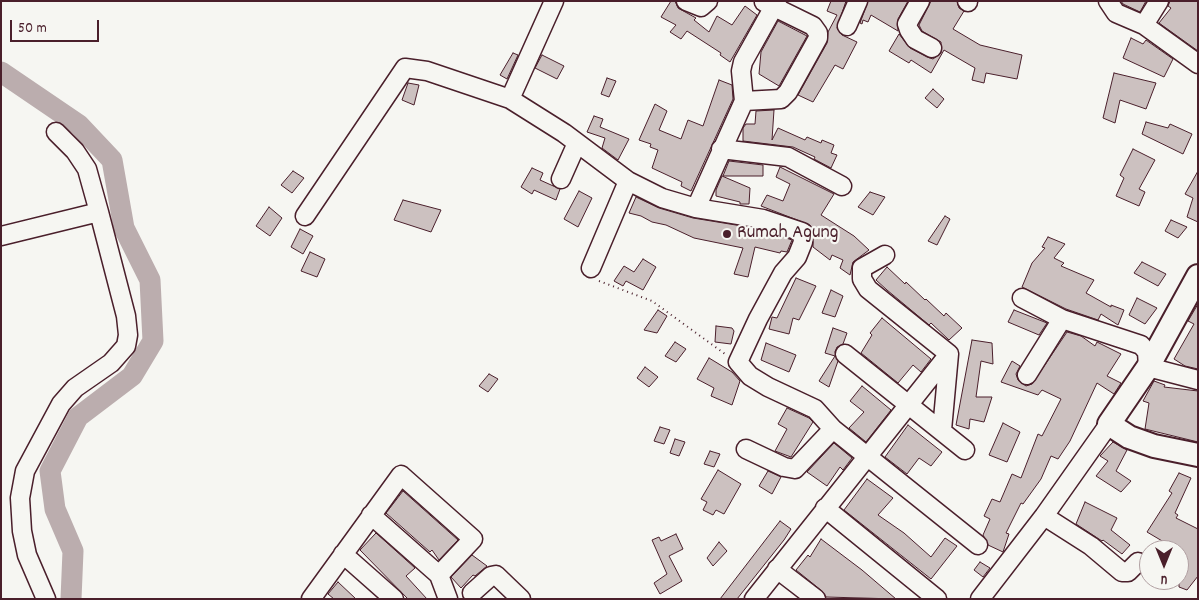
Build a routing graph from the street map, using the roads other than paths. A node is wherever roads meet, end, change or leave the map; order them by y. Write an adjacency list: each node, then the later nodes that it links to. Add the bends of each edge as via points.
1 (554, 1): 13 (street)
2 (686, 1): 3 (street, via 701,8)
3 (708, 1)
4 (858, 1): 10 (street)
5 (920, 1): 11 (street, via 907,24 908,30)
6 (1108, 1): 9 (street, via 1116,13)
7 (1159, 1): 9 (street)
8 (771, 3): 14 (street, via 743,62); 14 (street, via 813,26 818,38 781,99)
9 (1144, 25): 12 (street)
10 (847, 26)
11 (932, 48)
12 (1198, 64)
13 (510, 99): 16 (street); 23 (street, via 427,70 404,68)
14 (744, 101): 17 (street)
15 (56, 132): 22 (street, via 76,151 86,169)
16 (577, 143): 18 (street); 19 (street)
17 (721, 148): 20 (street, via 788,157); 21 (street)
18 (561, 179)
19 (628, 181): 21 (street, via 662,198); 26 (street)
20 (842, 186)
21 (696, 208): 37 (street, via 762,219 802,232 803,242 797,257 783,273 738,362 750,376 768,388 815,409)
22 (99, 212): 24 (street); 53 (street, via 128,335 126,346 111,363 75,388 61,404 25,471 20,498 22,531 27,555)
23 (305, 216)
24 (1, 236)
25 (885, 255): 31 (street, via 862,268 862,279 868,289)
26 (591, 268)
27 (1198, 276): 32 (main road)
28 (1022, 298): 29 (street)
29 (1062, 319): 32 (street, via 1141,345 1147,352); 33 (street)
30 (845, 354): 35 (street)
31 (949, 354): 35 (street); 38 (street)
32 (1148, 367): 34 (street); 36 (main road)
33 (1027, 375)
34 (1198, 380)
35 (909, 404): 38 (street); 41 (street)
36 (1109, 424): 42 (main road, via 1146,443); 45 (street)
37 (833, 429): 39 (street, via 795,469 784,468); 41 (street)
38 (942, 430): 40 (street)
39 (746, 449)
40 (965, 450)
41 (867, 455): 43 (street); 46 (street)
42 (1198, 455)
43 (822, 511): 49 (street); 59 (street); 60 (street)
44 (371, 515): 47 (street); 50 (street); 50 (street, via 401,475 473,539)
45 (1044, 516): 48 (street, via 1091,546 1122,572 1128,572); 61 (street)
46 (978, 546)
47 (343, 554): 52 (street); 54 (street)
48 (1138, 562)
49 (777, 569): 57 (street); 58 (street)
50 (439, 574): 55 (street)
51 (472, 593): 56 (street, via 496,575)
52 (315, 597)
53 (46, 599)
54 (394, 599)
55 (448, 599)
56 (521, 599)
57 (754, 599)
58 (816, 599)
59 (918, 599)
60 (937, 599)
61 (980, 599)

